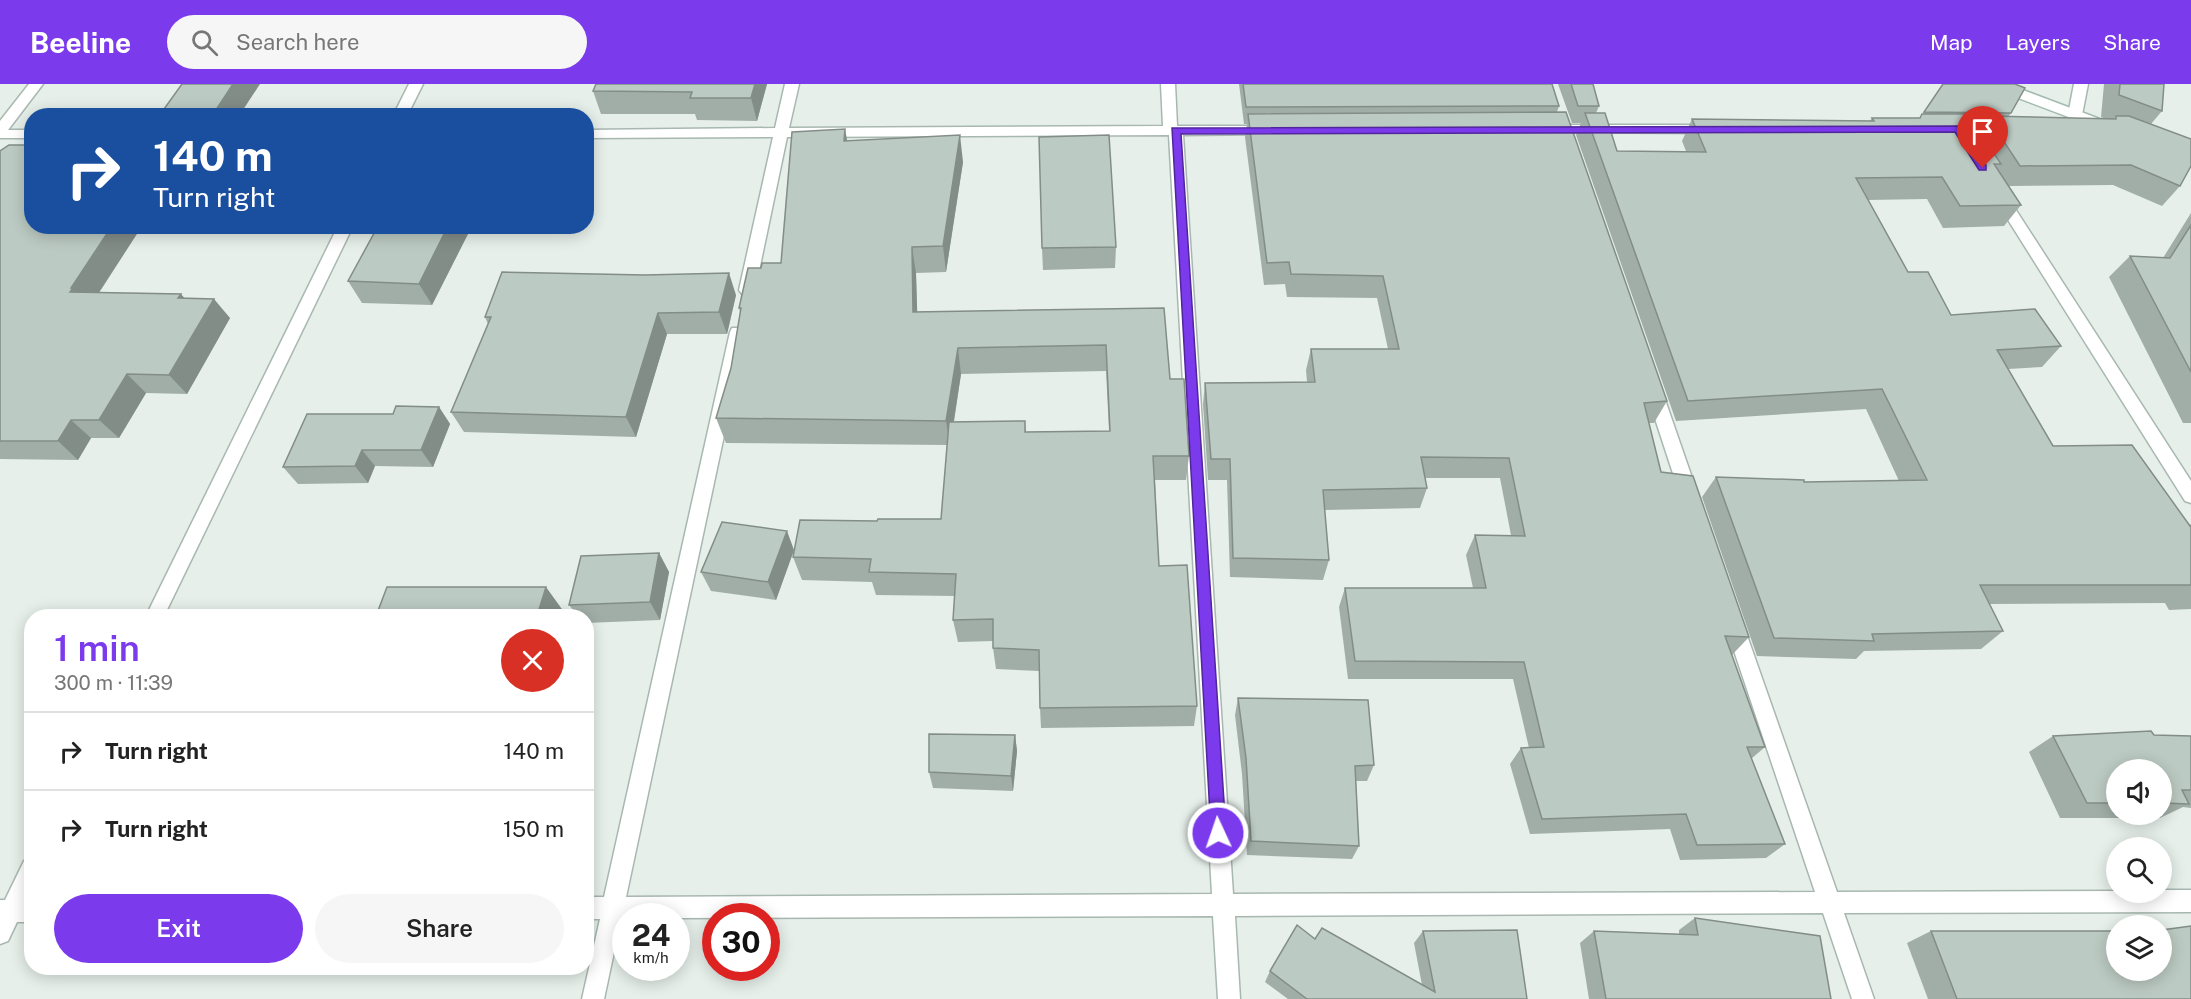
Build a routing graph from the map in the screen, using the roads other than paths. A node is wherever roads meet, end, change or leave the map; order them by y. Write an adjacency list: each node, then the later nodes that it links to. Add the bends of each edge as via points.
1 (36, 84): 16 (street)
2 (416, 84): 8 (street)
3 (792, 84): 19 (street)
4 (1168, 84): 15 (street)
5 (1994, 84): 9 (street)
6 (2081, 84): 9 (street)
7 (1556, 107): 11 (street)
8 (404, 108)
9 (2076, 115): 14 (street, via 2121,132)
10 (1528, 129): 11 (street)
11 (1564, 129): 12 (street); 20 (street)
12 (1731, 129)
13 (1282, 130): 15 (street)
14 (2070, 130)
15 (1173, 131): 19 (street); 32 (street)
16 (0, 132): 17 (street)
17 (24, 134)
18 (594, 134): 19 (street)
19 (782, 134): 31 (street)
20 (1571, 152)
21 (1989, 178): 24 (street)
22 (342, 234): 26 (street)
23 (1648, 375): 25 (street)
24 (2191, 496)
25 (1694, 510)
26 (158, 609)
27 (1729, 610): 29 (street)
28 (24, 887): 36 (street)
29 (1829, 901): 30 (street); 32 (street); 41 (street)
30 (2191, 901)
31 (614, 903)
32 (1223, 903): 33 (street); 40 (street)
33 (690, 906)
34 (612, 907): 35 (street)
35 (594, 908)
36 (14, 911): 38 (street)
37 (612, 912): 39 (street)
38 (0, 933)
39 (593, 999)
40 (1229, 999)
41 (1863, 999)

